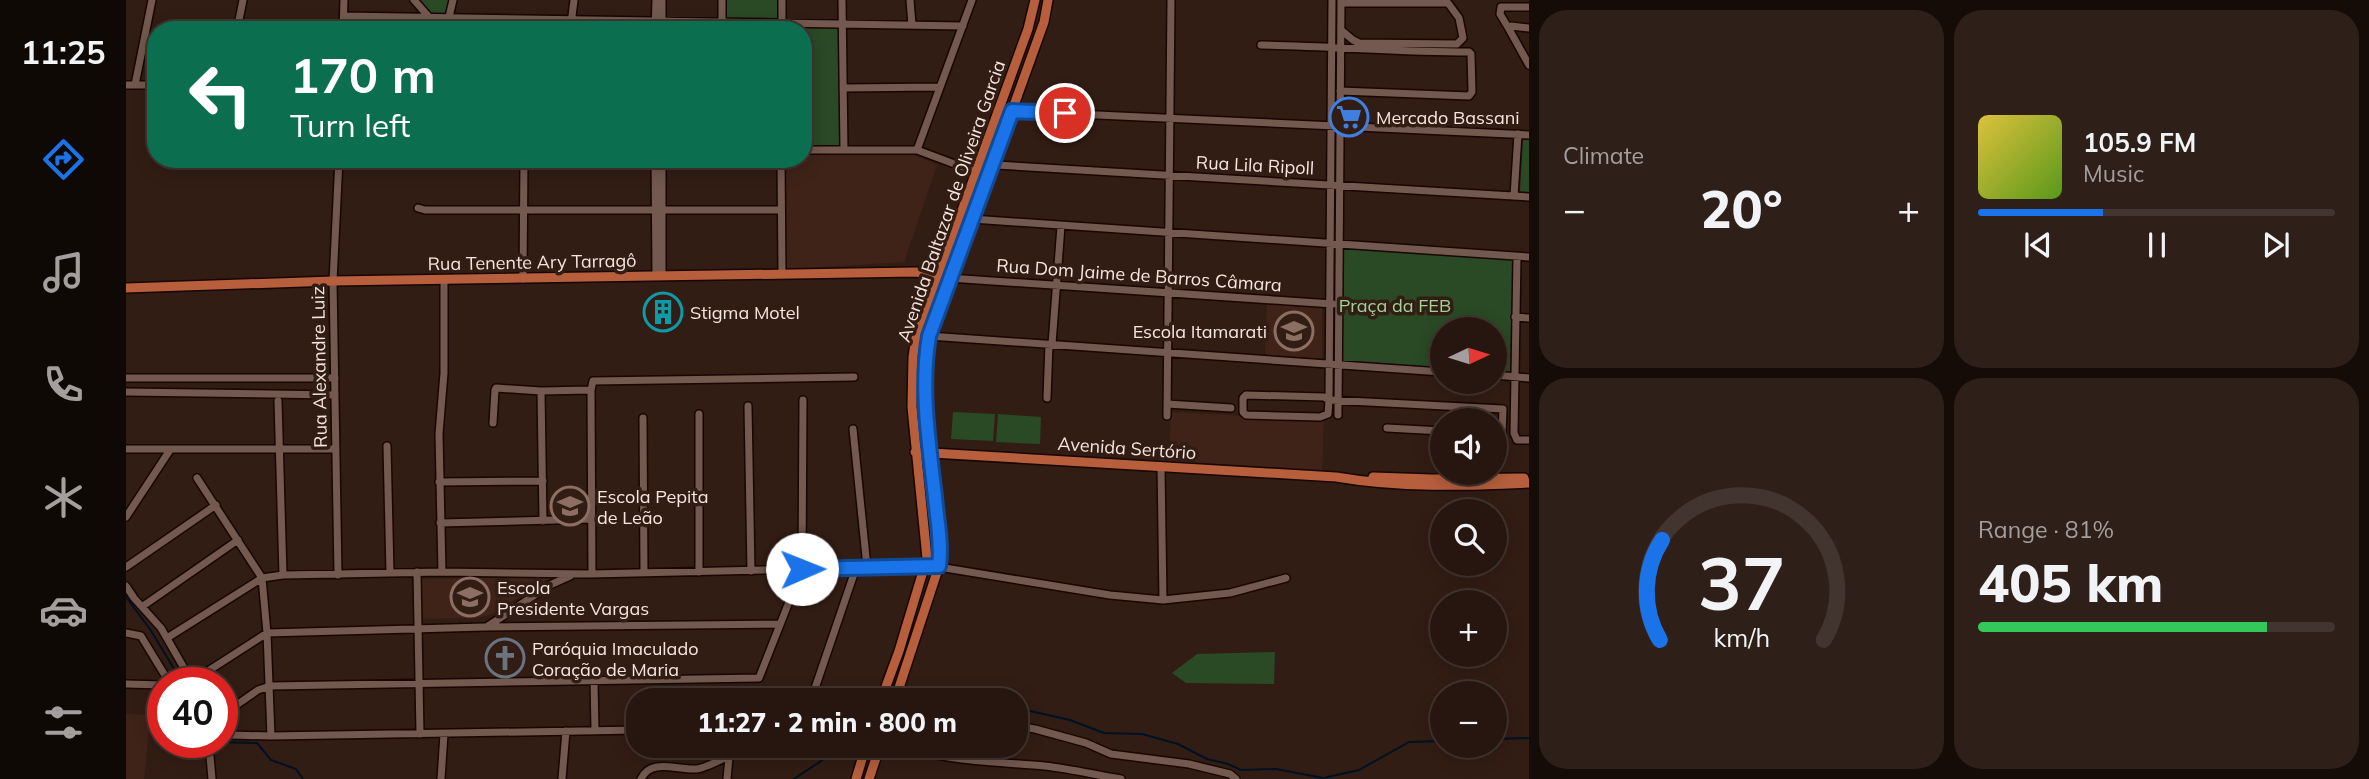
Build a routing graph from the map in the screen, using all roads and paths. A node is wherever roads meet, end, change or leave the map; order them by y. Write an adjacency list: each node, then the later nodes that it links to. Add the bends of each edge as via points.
1 (152, 0): 24 (street)
2 (243, 0): 25 (street)
3 (344, 0): 20 (street)
4 (414, 0): 21 (street)
5 (453, 0): 22 (street)
6 (574, 0): 23 (street)
7 (656, 0): 27 (street)
8 (662, 0): 27 (street)
9 (722, 0): 28 (street)
10 (782, 0): 29 (street)
11 (842, 0): 31 (street)
12 (910, 0): 32 (street)
13 (972, 0): 34 (street)
14 (1035, 0): 62 (main road, Avenida Baltazar de Oliveira Garcia)
15 (1048, 0): 47 (main road, Avenida Baltazar de Oliveira Garcia)
16 (1171, 0): 48 (street)
17 (1332, 0): 39 (street)
18 (1341, 2): 37 (street); 37 (street, via 1448,3 1459,18 1463,37 1457,44 1359,43)
19 (1529, 6): 36 (street, via 1501,7)
20 (344, 16): 21 (street); 26 (street)
21 (429, 17): 22 (street)
22 (449, 17): 23 (street)
23 (572, 19): 27 (street)
24 (148, 21)
25 (239, 21)
26 (344, 21)
27 (659, 21)
28 (722, 21)
29 (782, 21)
30 (812, 23): 31 (street)
31 (842, 23): 32 (street); 45 (street)
32 (912, 24): 34 (street)
33 (147, 25): 42 (street)
34 (963, 26): 44 (street)
35 (1529, 28): 36 (street)
36 (1508, 29): 40 (street)
37 (1341, 30): 39 (street)
38 (1261, 45): 39 (street)
39 (1336, 49): 46 (street); 46 (street, via 1469,52 1472,57 1469,96); 49 (street)
40 (1529, 65)
41 (126, 85): 42 (street)
42 (135, 85): 43 (street)
43 (147, 85)
44 (940, 87): 45 (street); 55 (street)
45 (843, 88): 53 (street)
46 (1340, 92): 50 (street)
47 (1012, 111): 48 (street); 56 (main road, Avenida Baltazar de Oliveira Garcia)
48 (1171, 118): 49 (street); 63 (street)
49 (1331, 125): 50 (street); 64 (street)
50 (1340, 125): 51 (street); 65 (street)
51 (1518, 134): 52 (street); 66 (street)
52 (1529, 135)
53 (844, 149): 54 (street, Rua Lila Ripoll); 55 (street, Rua Lila Ripoll)
54 (812, 150)
55 (917, 150): 62 (street, Rua Lila Ripoll)
56 (992, 164): 62 (street, Rua Lila Ripoll); 63 (street, Rua Lila Ripoll); 72 (main road, Avenida Baltazar de Oliveira Garcia)
57 (339, 168): 85 (street, Rua Alexandre Luiz)
58 (524, 168): 69 (street)
59 (656, 168): 70 (street)
60 (661, 168): 70 (street)
61 (781, 168): 71 (street)
62 (977, 168): 80 (main road, Avenida Baltazar de Oliveira Garcia)
63 (1170, 176): 64 (street, Rua Lila Ripoll); 74 (street)
64 (1331, 185): 65 (street, Rua Lila Ripoll); 75 (street)
65 (1340, 186): 66 (street, Rua Lila Ripoll); 76 (street)
66 (1514, 196): 67 (street, Rua Lila Ripoll)
67 (1529, 197)
68 (418, 208): 69 (street)
69 (524, 210): 70 (street); 84 (street)
70 (659, 210): 71 (street); 81 (street)
71 (781, 210): 79 (street)
72 (972, 219): 73 (street); 82 (main road, Avenida Baltazar de Oliveira Garcia)
73 (1061, 226): 74 (street); 86 (street)
74 (1169, 234): 75 (street); 88 (street)
75 (1330, 244): 76 (street); 89 (street)
76 (1339, 245): 77 (street); 90 (street)
77 (1517, 257): 78 (street); 91 (street)
78 (1529, 257)
79 (782, 274): 80 (main road, Rua Tenente Ary Tarragô); 81 (main road, Rua Tenente Ary Tarragô)
80 (938, 275): 82 (main road, Rua Dom Jaime de Barros Câmara); 132 (main road, Avenida Baltazar de Oliveira Garcia, via 913,357)
81 (659, 276): 84 (main road, Rua Tenente Ary Tarragô)
82 (949, 278): 86 (street, Rua Dom Jaime de Barros Câmara); 93 (main road, Avenida Baltazar de Oliveira Garcia)
83 (444, 279): 84 (main road, Rua Tenente Ary Tarragô); 85 (main road, Rua Tenente Ary Tarragô); 139 (street)
84 (523, 279)
85 (333, 281): 87 (main road, Rua Tenente Ary Tarragô); 103 (street, Rua Alexandre Luiz)
86 (1057, 286): 88 (street, Rua Dom Jaime de Barros Câmara); 94 (street)
87 (126, 288)
88 (1168, 292): 89 (street, Rua Dom Jaime de Barros Câmara); 95 (street)
89 (1329, 303): 90 (street, Rua Dom Jaime de Barros Câmara); 96 (street)
90 (1339, 304): 97 (street)
91 (1516, 317): 92 (street); 100 (street)
92 (1529, 318)
93 (929, 336): 94 (street); 133 (main road, Avenida Baltazar de Oliveira Garcia, via 925,395)
94 (1051, 344): 95 (street); 109 (street)
95 (1167, 351): 96 (street); 114 (street)
96 (1329, 365): 97 (street); 110 (street)
97 (1339, 365): 98 (street); 111 (street)
98 (1430, 371)
99 (1507, 376): 100 (street)
100 (1513, 376): 104 (street); 126 (street, via 1515,439)
101 (854, 377): 105 (street, via 598,380 592,382)
102 (126, 378): 103 (street)
103 (335, 378): 108 (street, Rua Alexandre Luiz)
104 (1529, 378)
105 (591, 390): 106 (street); 143 (street)
106 (541, 391): 122 (street, via 496,388); 138 (street)
107 (126, 392): 108 (street)
108 (335, 395): 129 (street, Rua Alexandre Luiz)
109 (1047, 398)
110 (1329, 400): 110 (street, via 1324,417 1243,412 1247,395); 111 (street)
111 (1339, 400): 117 (street); 120 (street)
112 (278, 401): 131 (street)
113 (803, 401): 152 (street)
114 (1167, 404): 116 (street); 119 (street)
115 (748, 406): 153 (street)
116 (1231, 408)
117 (1485, 408)
118 (699, 414): 156 (street)
119 (1167, 415)
120 (1339, 415)
121 (643, 418): 158 (street)
122 (493, 423)
123 (1387, 428): 125 (street)
124 (853, 429): 149 (street)
125 (1430, 430)
126 (1529, 440)
127 (387, 446): 157 (street)
128 (126, 449): 130 (street)
129 (336, 449): 131 (street); 162 (street, Rua Alexandre Luiz)
130 (170, 450): 131 (street); 142 (street)
131 (280, 451): 161 (street)
132 (915, 452): 133 (main road, Avenida Sertório); 148 (main road, Avenida Baltazar de Oliveira Garcia)
133 (930, 452): 134 (main road, Avenida Sertório); 150 (main road, Avenida Baltazar de Oliveira Garcia)
134 (1161, 466): 135 (main road, Avenida Sertório); 166 (street)
135 (1336, 477): 137 (main road, Avenida Sertório); 140 (main road, Avenida Sertório, via 1432,486)
136 (197, 478): 141 (street)
137 (1529, 478)
138 (543, 481): 139 (street); 144 (street)
139 (439, 482): 145 (street)
140 (1529, 483)
141 (216, 505): 146 (street); 147 (street)
142 (126, 517)
143 (593, 520): 144 (street); 160 (street)
144 (543, 521): 145 (street)
145 (440, 523): 155 (street)
146 (238, 540): 163 (street); 167 (street)
147 (126, 566)
148 (926, 566): 149 (street); 150 (street); 185 (main road, Avenida Baltazar de Oliveira Garcia)
149 (867, 567): 151 (street)
150 (944, 567): 166 (street); 186 (main road, Avenida Baltazar de Oliveira Garcia)
151 (856, 568): 152 (street); 184 (street)
152 (802, 569): 153 (street); 169 (street)
153 (751, 570): 156 (street)
154 (417, 572): 155 (street); 157 (street); 172 (street)
155 (442, 572): 159 (street)
156 (699, 572): 158 (street)
157 (390, 573): 162 (street)
158 (645, 573): 160 (street)
159 (573, 574): 160 (street); 168 (street)
160 (592, 574)
161 (283, 575): 162 (street); 163 (street)
162 (338, 575)
163 (262, 578): 174 (street); 175 (street)
164 (1286, 578): 166 (street, via 1230,593)
165 (126, 586): 167 (street)
166 (1163, 600)
167 (143, 606): 175 (street)
168 (509, 613): 170 (street); 171 (street)
169 (780, 624): 171 (street); 179 (street, via 759,678)
170 (485, 627): 171 (street); 172 (street)
171 (519, 627)
172 (419, 629): 174 (street); 182 (street)
173 (126, 633): 176 (street, via 143,640)
174 (267, 633): 178 (street); 183 (street)
175 (167, 638): 177 (street)
176 (160, 667)
177 (183, 667)
178 (215, 667)
179 (594, 680): 182 (street); 189 (street)
180 (126, 684): 181 (street)
181 (147, 685)
182 (419, 685): 183 (street); 192 (street)
183 (270, 686): 187 (street); 195 (street)
184 (815, 688)
185 (885, 688)
186 (899, 688)
187 (238, 704)
188 (1028, 728): 202 (street, via 1111,754 1189,764)
189 (595, 730): 190 (street); 191 (street)
190 (626, 730)
191 (566, 731): 193 (street); 205 (street)
192 (419, 734): 193 (street); 195 (street)
193 (444, 734): 204 (street)
194 (238, 735): 195 (street)
195 (271, 736)
196 (210, 758): 203 (street)
197 (716, 758): 206 (street, via 697,769 652,767)
198 (729, 758): 207 (street)
199 (862, 758): 208 (main road)
200 (876, 758): 209 (main road)
201 (965, 758): 210 (street)
202 (1235, 778)
203 (212, 779)
204 (441, 779)
205 (562, 779)
206 (640, 779)
207 (727, 779)
208 (856, 779)
209 (869, 779)
210 (1121, 779)

